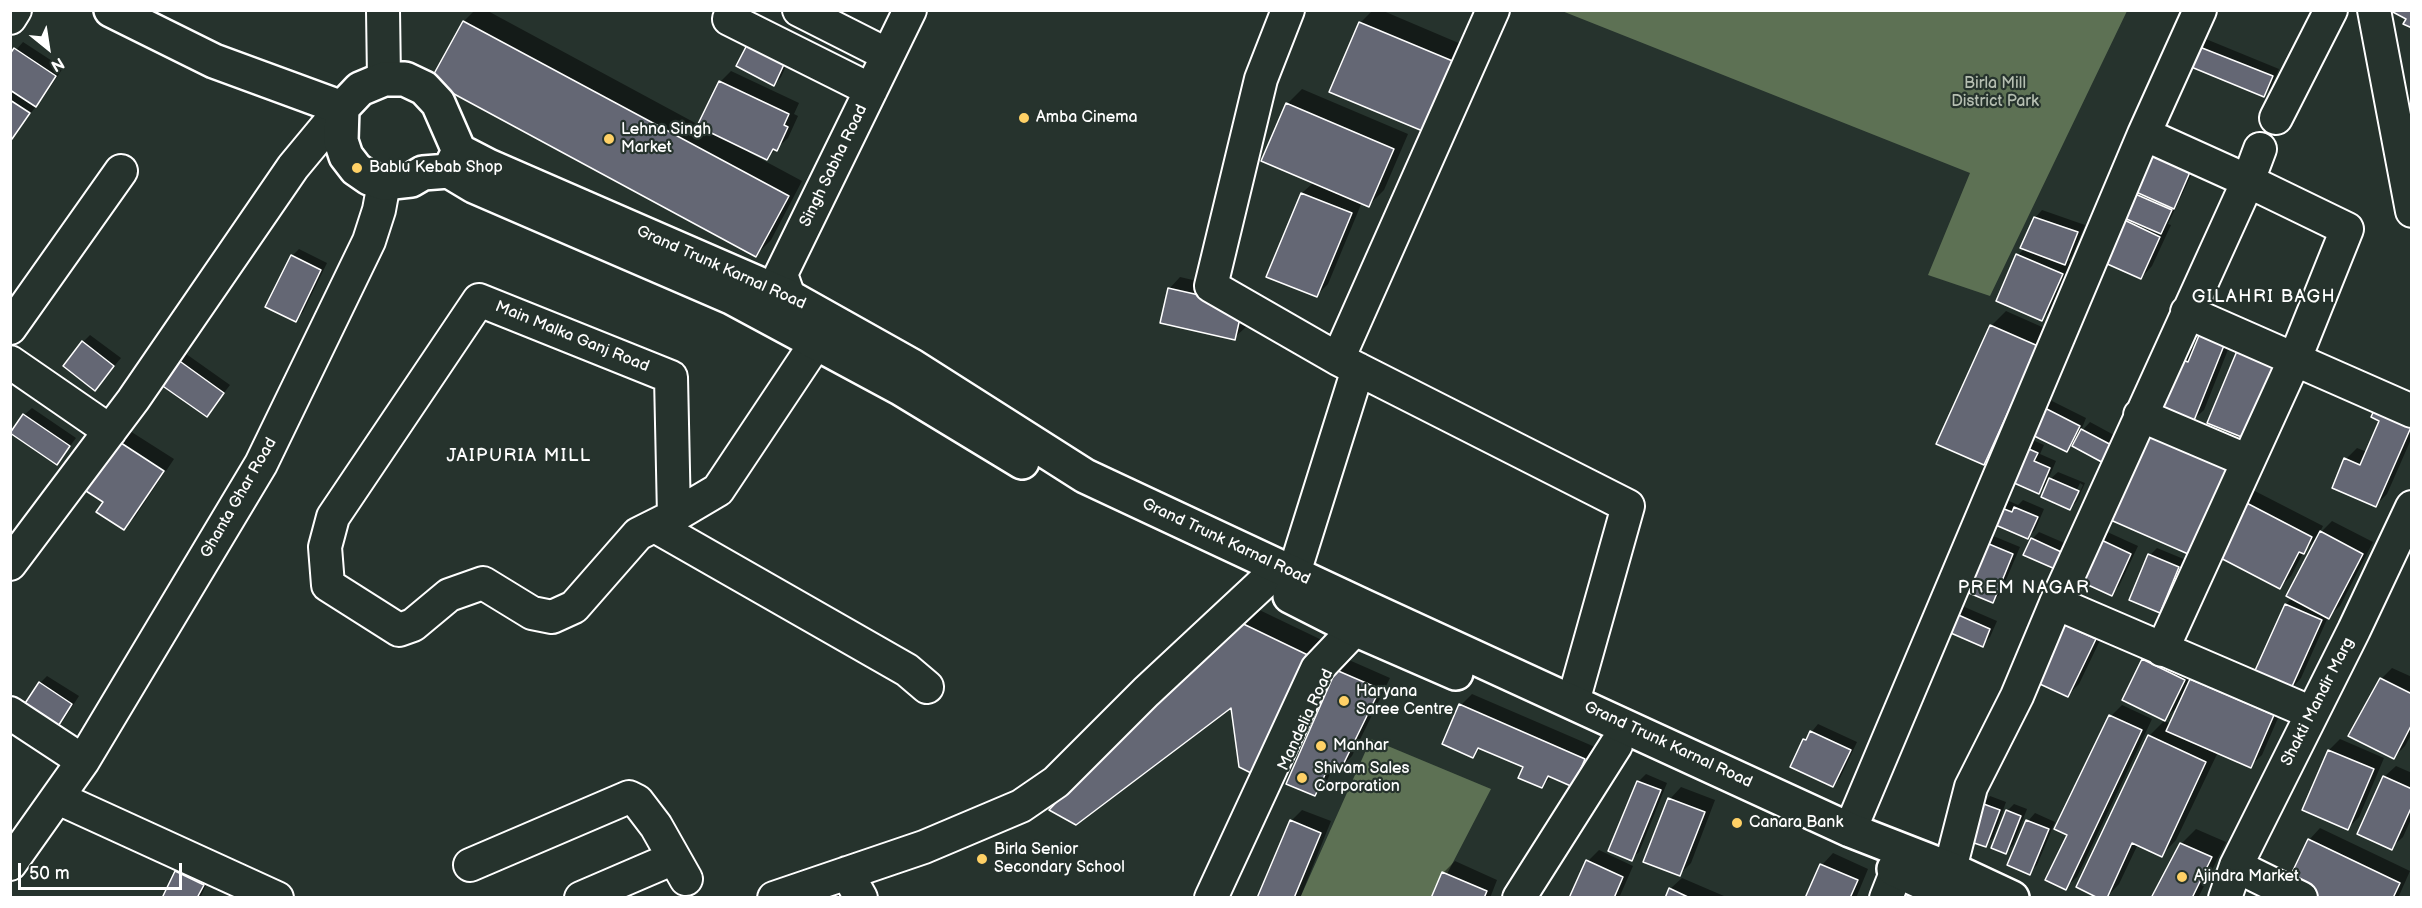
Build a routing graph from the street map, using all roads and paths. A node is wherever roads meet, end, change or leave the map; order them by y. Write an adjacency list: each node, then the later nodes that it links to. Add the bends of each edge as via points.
1 (15, 10): 11 (street)
2 (111, 10): 17 (main road, via 214,61)
3 (383, 10): 14 (street)
4 (799, 10): 13 (street)
5 (1288, 10): 32 (street, via 1262,79 1211,286)
6 (1493, 10): 32 (street)
7 (2200, 10): 19 (street)
8 (2331, 10): 18 (street)
9 (2374, 10): 16 (street)
10 (904, 13): 13 (street, Singh Sabha Road)
11 (10, 18)
12 (729, 19): 15 (street)
13 (888, 54): 15 (street, Singh Sabha Road)
14 (384, 79): 17 (main road, via 360,89); 21 (main road, via 405,79 424,88 438,103)
15 (871, 90): 26 (street, Singh Sabha Road, via 781,274)
16 (2400, 90): 25 (street)
17 (342, 108): 24 (main road, via 341,141 346,156 356,169); 35 (street, via 293,167)
18 (2276, 118)
19 (2144, 134): 23 (street); 51 (street)
20 (2260, 149): 23 (street)
21 (454, 161): 24 (main road, via 411,180); 26 (main road, Grand Trunk Karnal Road, via 474,186 731,297)
22 (121, 171): 28 (street)
23 (2248, 181): 27 (street); 30 (street, via 2347,229)
24 (384, 183): 49 (street, Ghanta Ghar Road, via 369,241 261,465)
25 (2412, 211)
26 (783, 309): 29 (main road, Grand Trunk Karnal Road); 40 (main road, Grand Trunk Karnal Road, via 912,366 1085,476)
27 (2187, 312): 30 (street); 34 (street)
28 (10, 328)
29 (816, 343): 38 (street, via 718,490); 40 (main road, Grand Trunk Karnal Road, via 900,388 1078,496)
30 (2294, 361): 33 (street); 36 (street)
31 (10, 362): 35 (street)
32 (1348, 364): 40 (street); 45 (street, via 1628,506)
33 (2412, 411)
34 (2140, 415): 36 (street); 41 (street)
35 (110, 430): 39 (street)
36 (2248, 461): 43 (street)
37 (2412, 507): 47 (street, Shakti Mandir Marg)
38 (664, 521): 38 (street, Main Malka Ganj Road, via 638,534 574,607 552,617 531,613 483,583 449,595 413,625 399,630 328,585 325,548 333,517 479,300 671,377); 44 (street, via 907,670)
39 (13, 554)
40 (1279, 578): 42 (main road, Grand Trunk Karnal Road); 57 (street, via 1146,692 1056,782 1021,806 924,847)
41 (2056, 603): 43 (street); 55 (street, via 2017,696 1971,787)
42 (1360, 618): 45 (main road, Grand Trunk Karnal Road); 48 (main road, Grand Trunk Karnal Road); 61 (street, Mandelia Road, via 1317,669); 62 (street, Mandelia Road, via 1326,673)
43 (2162, 650): 47 (street)
44 (927, 687)
45 (1573, 702): 51 (main road, Grand Trunk Karnal Road)
46 (10, 713): 49 (street)
47 (2312, 713): 54 (street, Shakti Mandir Marg)
48 (1616, 745): 56 (main road, Grand Trunk Karnal Road); 63 (street)
49 (83, 761): 50 (street, Ghanta Ghar Road)
50 (58, 798): 52 (street, Ghanta Ghar Road); 58 (street)
51 (1850, 830): 55 (main road, Grand Trunk Karnal Road)
52 (10, 864)
53 (470, 865): 59 (street, via 629,797 637,801 656,825 680,868)
54 (2236, 866): 65 (street, Shakti Mandir Marg); 66 (street)
55 (1953, 883): 56 (main road, Grand Trunk Karnal Road); 64 (main road, Grand Trunk Karnal Road)
56 (1892, 884)
57 (854, 885): 60 (street)
58 (277, 897)
59 (580, 897)
60 (777, 897)
61 (1211, 897)
62 (1226, 897)
63 (1519, 897)
64 (2012, 897)
65 (2225, 897)
66 (2301, 897)

